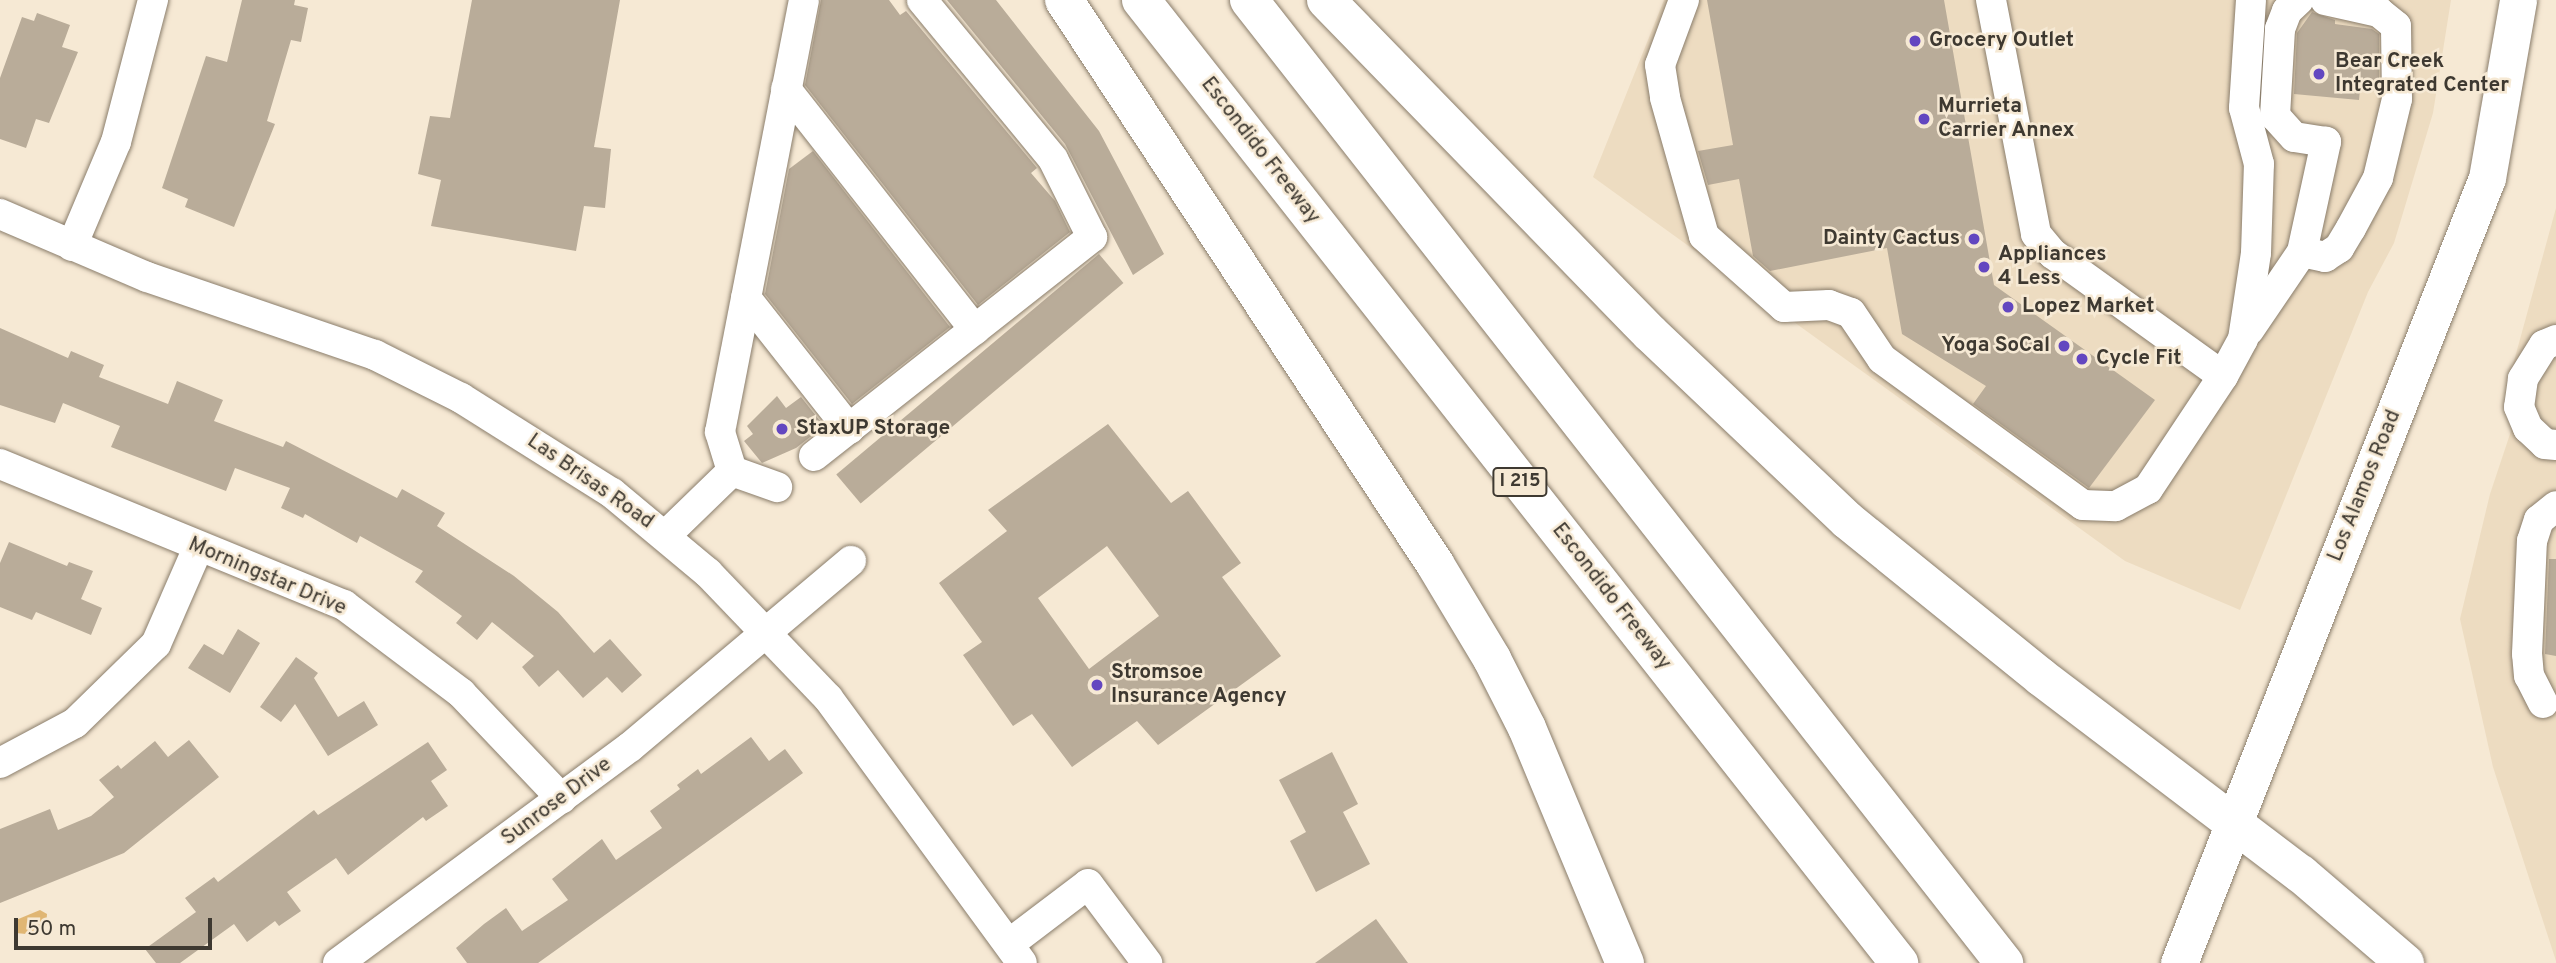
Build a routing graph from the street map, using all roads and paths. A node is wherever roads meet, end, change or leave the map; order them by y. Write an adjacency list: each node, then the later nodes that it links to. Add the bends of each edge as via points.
1 (153, 0): 16 (street, via 138,72 116,142)
2 (804, 0): 14 (street)
3 (922, 0): 19 (street, via 1053,159 1092,237)
4 (1064, 0): 41 (highway, via 1435,564 1492,659 1528,728)
5 (1141, 0): 42 (highway, Escondido Freeway / I 215)
6 (1249, 0): 43 (highway)
7 (1326, 0): 37 (highway, via 1744,427 1858,529)
8 (1684, 0): 22 (street, via 1660,65 1704,236 1784,307 1829,305 1851,313 1882,359 2083,505 2116,506 2148,489)
9 (1991, 0): 22 (street, via 2036,234 2053,254)
10 (2251, 0): 20 (street, via 2244,108 2260,177 2256,253)
11 (2299, 0): 17 (street, via 2287,11 2280,29 2276,116 2294,137 2326,142)
12 (2325, 0): 17 (street, via 2379,12 2396,26 2397,99 2378,178 2351,229 2339,248 2325,257)
13 (2518, 0): 37 (main road, Los Alamos Road, via 2487,178)
14 (786, 89): 18 (street); 19 (street)
15 (0, 214): 16 (street, Las Brisas Road)
16 (72, 246): 30 (street, Las Brisas Road, via 200,296 375,355 421,376 561,457)
17 (2302, 252): 20 (street)
18 (746, 298): 23 (street); 27 (street, via 720,432)
19 (975, 330): 23 (street)
20 (2243, 339): 22 (street)
21 (2556, 340): 24 (street, via 2544,345 2523,379 2519,407 2528,428 2545,444)
22 (2223, 376)
23 (849, 429): 25 (street)
24 (2556, 445)
25 (814, 456)
26 (0, 464): 31 (street, Morningstar Drive)
27 (732, 471): 28 (street); 30 (street)
28 (777, 487)
29 (2556, 506): 34 (street, via 2539,520 2532,541 2527,654 2529,676)
30 (665, 536): 33 (street, Las Brisas Road)
31 (198, 548): 35 (street, via 156,645 75,723); 36 (street, Morningstar Drive, via 344,605 461,693)
32 (851, 561): 33 (street, Sunrose Drive)
33 (767, 631): 36 (street, Sunrose Drive); 38 (street, Las Brisas Road, via 828,698)
34 (2543, 703)
35 (0, 763)
36 (562, 799): 39 (street, Sunrose Drive)
37 (2231, 823): 44 (main road, Los Alamos Road); 45 (highway, via 2301,874)
38 (1016, 954): 40 (street, via 1088,884)
39 (338, 963)
40 (1147, 963)
41 (1625, 963)
42 (1899, 963)
43 (2004, 963)
44 (2179, 963)
45 (2405, 963)

